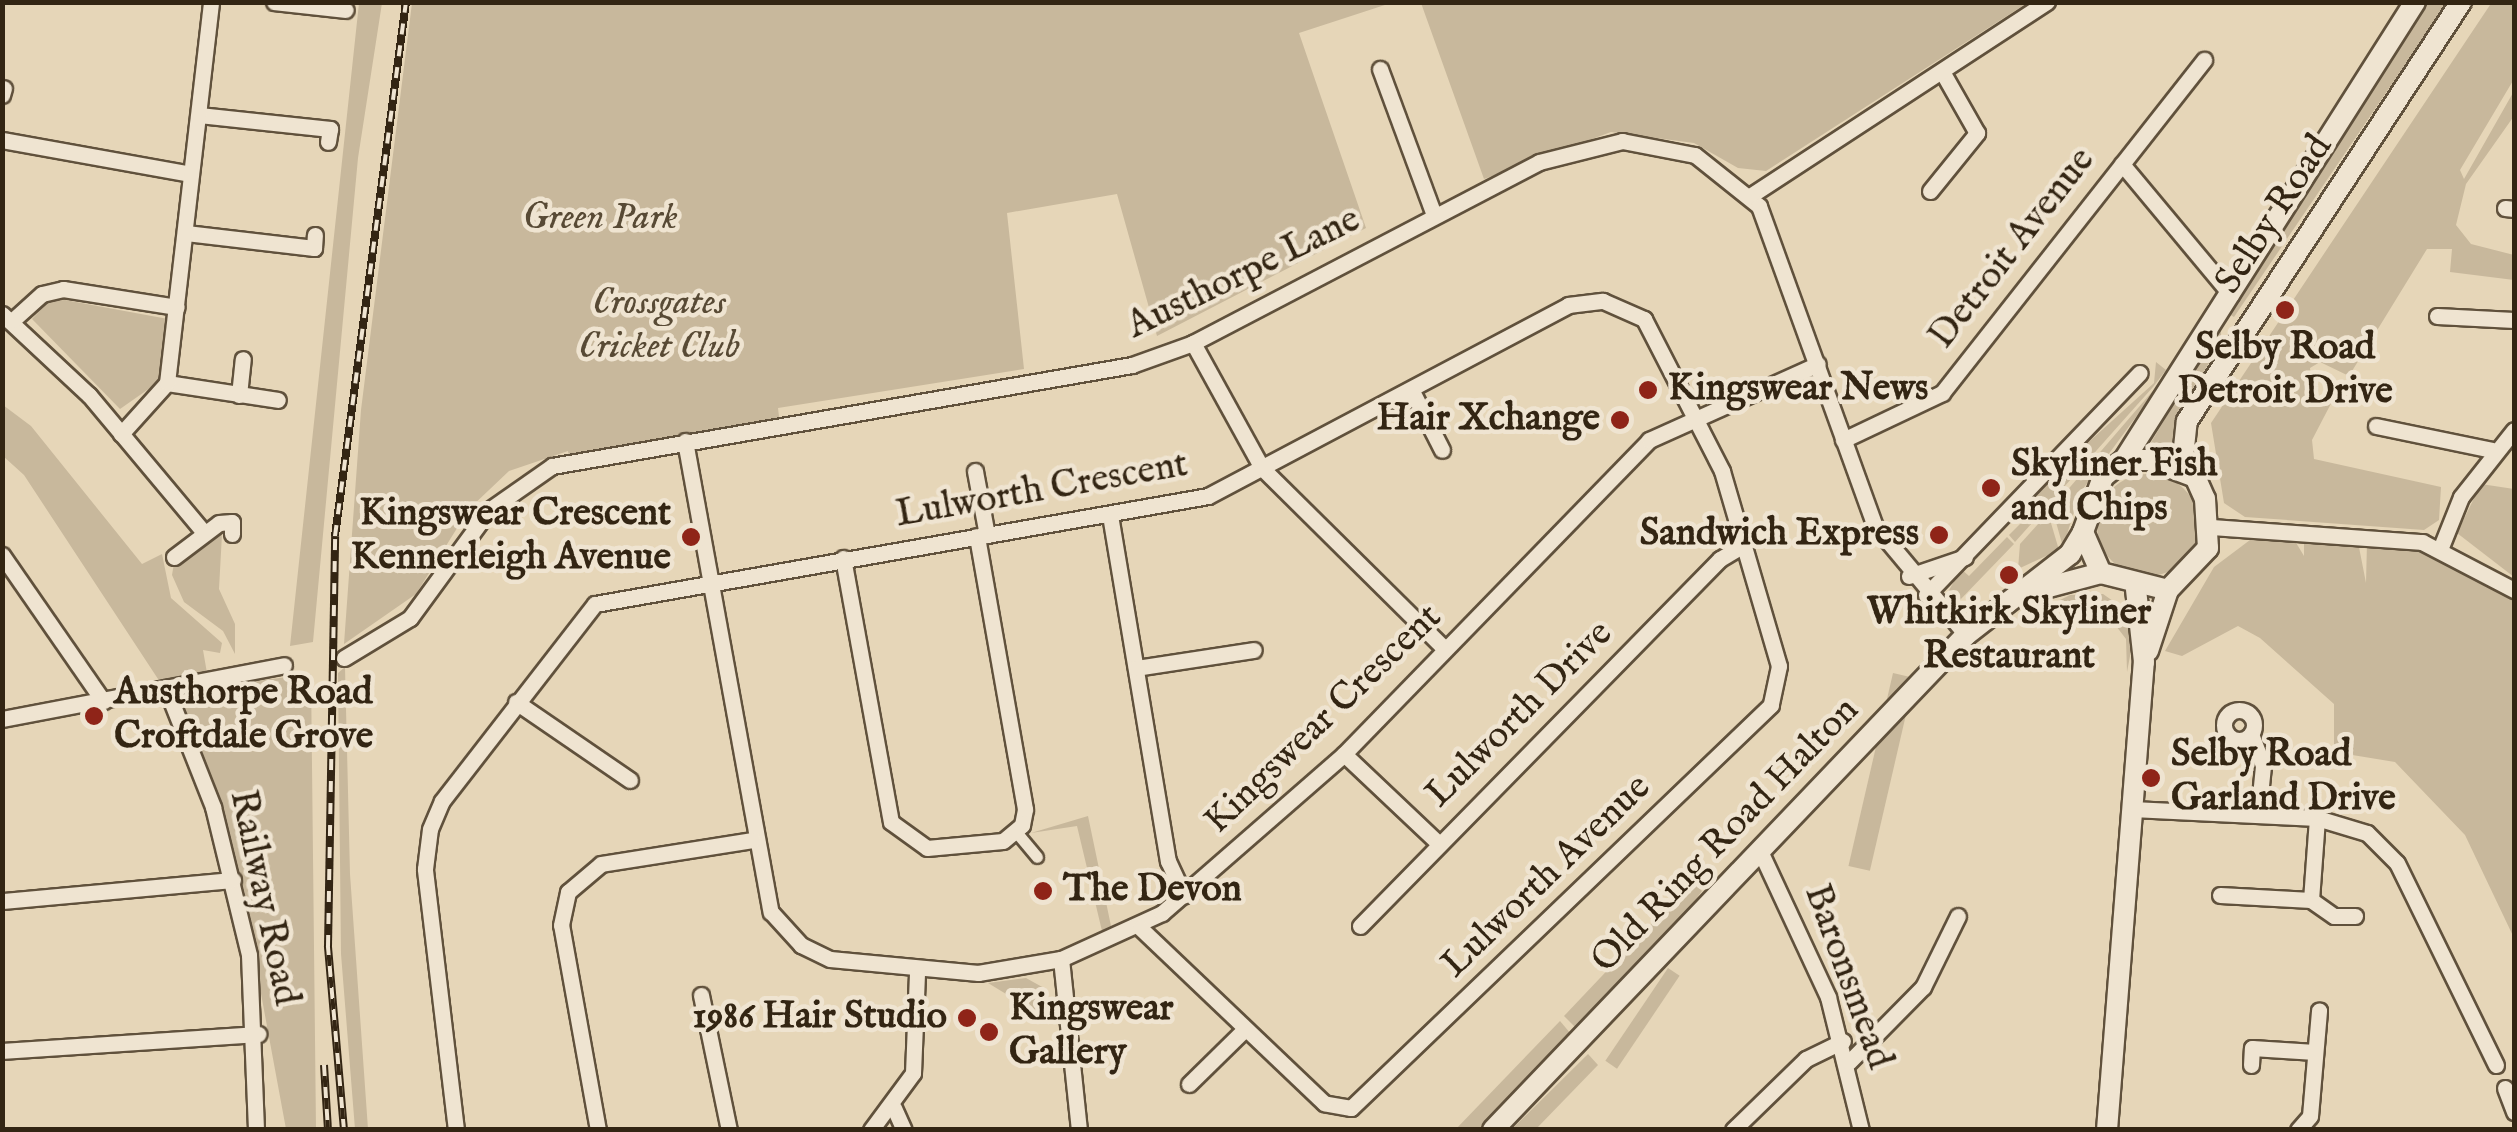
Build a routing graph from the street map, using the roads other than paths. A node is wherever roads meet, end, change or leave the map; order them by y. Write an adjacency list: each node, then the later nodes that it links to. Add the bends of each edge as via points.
1 (211, 2): 11 (street)
2 (274, 2): 6 (street)
3 (2047, 2): 10 (street)
4 (2415, 2): 21 (main road, Selby Road)
5 (2461, 2): 45 (main road, Selby Road, via 2194,404 2182,436)
6 (294, 4): 7 (street)
7 (346, 10)
8 (2204, 60): 14 (street, Detroit Avenue)
9 (1380, 69): 18 (street)
10 (1944, 75): 16 (street, via 1978,134); 17 (street)
11 (199, 115): 12 (street); 15 (street)
12 (330, 129)
13 (2, 140): 15 (street)
14 (2122, 164): 21 (street); 38 (street, Detroit Avenue, via 1942,392)
15 (191, 174): 19 (street)
16 (1930, 191)
17 (1750, 196): 18 (street, Austhorpe Lane, via 1695,155 1622,142 1554,155); 28 (street, via 1779,242)
18 (1434, 216): 26 (street, Austhorpe Lane)
19 (186, 233): 20 (street, via 314,242); 22 (street)
20 (312, 266)
21 (2231, 295): 42 (main road, Selby Road)
22 (177, 307): 24 (street, via 63,289 42,294); 30 (street)
23 (2437, 316): 25 (street)
24 (8, 317): 37 (street)
25 (2514, 320)
26 (1193, 343): 39 (street, Austhorpe Lane, via 1132,365); 43 (street)
27 (244, 359): 32 (street)
28 (1818, 364): 34 (street, Kingswear Crescent); 38 (street)
29 (2140, 373): 55 (street)
30 (167, 383): 32 (street); 37 (street)
31 (1412, 391): 34 (street, Lulworth Crescent, via 1568,305 1602,301 1653,328); 40 (street); 43 (street, Lulworth Crescent)
32 (239, 395): 33 (street)
33 (278, 400)
34 (1697, 418): 52 (street, Lulworth Avenue); 67 (street, Kingswear Crescent, via 1635,454)
35 (2376, 426): 41 (street)
36 (2514, 430): 41 (street)
37 (121, 434): 48 (street)
38 (1843, 440): 59 (street, via 1875,526)
39 (686, 441): 60 (street, Kingswear Crescent); 69 (street, Austhorpe Lane, via 552,466 520,482 410,618)
40 (1442, 450)
41 (2492, 450): 53 (street)
42 (2124, 460): 45 (main road); 49 (main road, via 2091,496)
43 (1262, 468): 46 (street, Lulworth Crescent, via 1208,496); 67 (street)
44 (975, 470): 51 (street)
45 (2194, 477): 47 (main road)
46 (1110, 515): 51 (street, Lulworth Crescent); 72 (street)
47 (2212, 527): 53 (street); 62 (main road, via 2196,566)
48 (202, 530): 50 (street, via 232,522); 56 (street)
49 (2083, 532): 58 (main road); 65 (main road, Old Ring Road Halton)
50 (232, 534)
51 (982, 536): 57 (street, Lulworth Crescent); 83 (street, via 1025,808)
52 (1743, 546): 85 (street, Lulworth Drive); 101 (street, Lulworth Avenue, via 1780,666 1771,706 1403,1063 1360,1104 1333,1107)
53 (2441, 547): 63 (street)
54 (2, 554): 74 (street)
55 (1965, 557): 59 (street); 64 (street)
56 (174, 558)
57 (843, 558): 60 (street, Lulworth Crescent); 83 (street, via 891,822 926,848)
58 (2101, 573): 61 (main road); 65 (main road, Old Ring Road Halton)
59 (1909, 576): 64 (street)
60 (708, 578): 75 (street, Lulworth Crescent, via 595,604); 84 (street, Kingswear Crescent)
61 (2136, 589): 62 (main road); 70 (main road)
62 (2168, 590): 70 (main road)
63 (2514, 590)
64 (1926, 595): 66 (street)
65 (2014, 597): 66 (main road, Old Ring Road Halton)
66 (1966, 635): 86 (main road, Old Ring Road Halton)
67 (1445, 649): 78 (street, Kingswear Crescent)
68 (1254, 650): 72 (street)
69 (344, 658)
70 (2144, 662): 80 (main road)
71 (284, 665): 73 (street)
72 (1136, 668): 89 (street, via 1168,862)
73 (171, 687): 74 (street); 88 (street, Railway Road)
74 (103, 701): 76 (street)
75 (516, 702): 79 (street); 114 (street, Lulworth Crescent, via 442,801 426,849)
76 (2, 718)
77 (2251, 734): 81 (street, via 2263,766)
78 (1344, 754): 85 (street, Lulworth Drive); 89 (street, Kingswear Crescent)
79 (630, 780)
80 (2132, 809): 81 (street); 123 (main road)
81 (2258, 814): 82 (street)
82 (2317, 818): 92 (street); 107 (street, via 2367,833 2397,863)
83 (1018, 832): 87 (street)
84 (753, 840): 98 (street, Kingswear Crescent, via 766,902 792,938 830,959); 115 (street, via 601,864 568,892 561,925)
85 (1438, 843): 95 (street)
86 (1760, 851): 103 (street, Baronsmead); 120 (main road, Old Ring Road Halton)
87 (1037, 856)
88 (233, 880): 91 (street); 102 (street, Railway Road)
89 (1184, 895): 96 (street, Kingswear Crescent)
90 (2220, 895): 92 (street)
91 (2, 900)
92 (2311, 900): 94 (street, via 2334,916)
93 (1958, 916): 106 (street, via 1923,987)
94 (2355, 916)
95 (1360, 926)
96 (1140, 928): 97 (street, Kingswear Crescent); 101 (street, Lulworth Avenue)
97 (1061, 960): 98 (street, Kingswear Crescent); 119 (street)
98 (917, 972): 111 (street, via 913,1072)
99 (700, 996): 116 (street)
100 (2319, 1010): 105 (street)
101 (1244, 1029): 109 (street)
102 (258, 1034): 104 (street); 113 (street, Railway Road)
103 (1843, 1041): 106 (street, Baronsmead); 121 (street, via 1806,1058)
104 (2, 1051)
105 (2315, 1052): 108 (street, via 2252,1048); 124 (street, via 2310,1116)
106 (1849, 1062): 122 (street, Baronsmead)
107 (2496, 1065)
108 (2251, 1066)
109 (1189, 1084)
110 (2505, 1088): 112 (street)
111 (894, 1108): 117 (street); 118 (street)
112 (2514, 1112)
113 (256, 1130)
114 (456, 1130)
115 (598, 1130)
116 (728, 1130)
117 (870, 1130)
118 (904, 1130)
119 (1079, 1130)
120 (1492, 1130)
121 (1733, 1130)
122 (1861, 1130)
123 (2107, 1130)
124 (2298, 1130)

